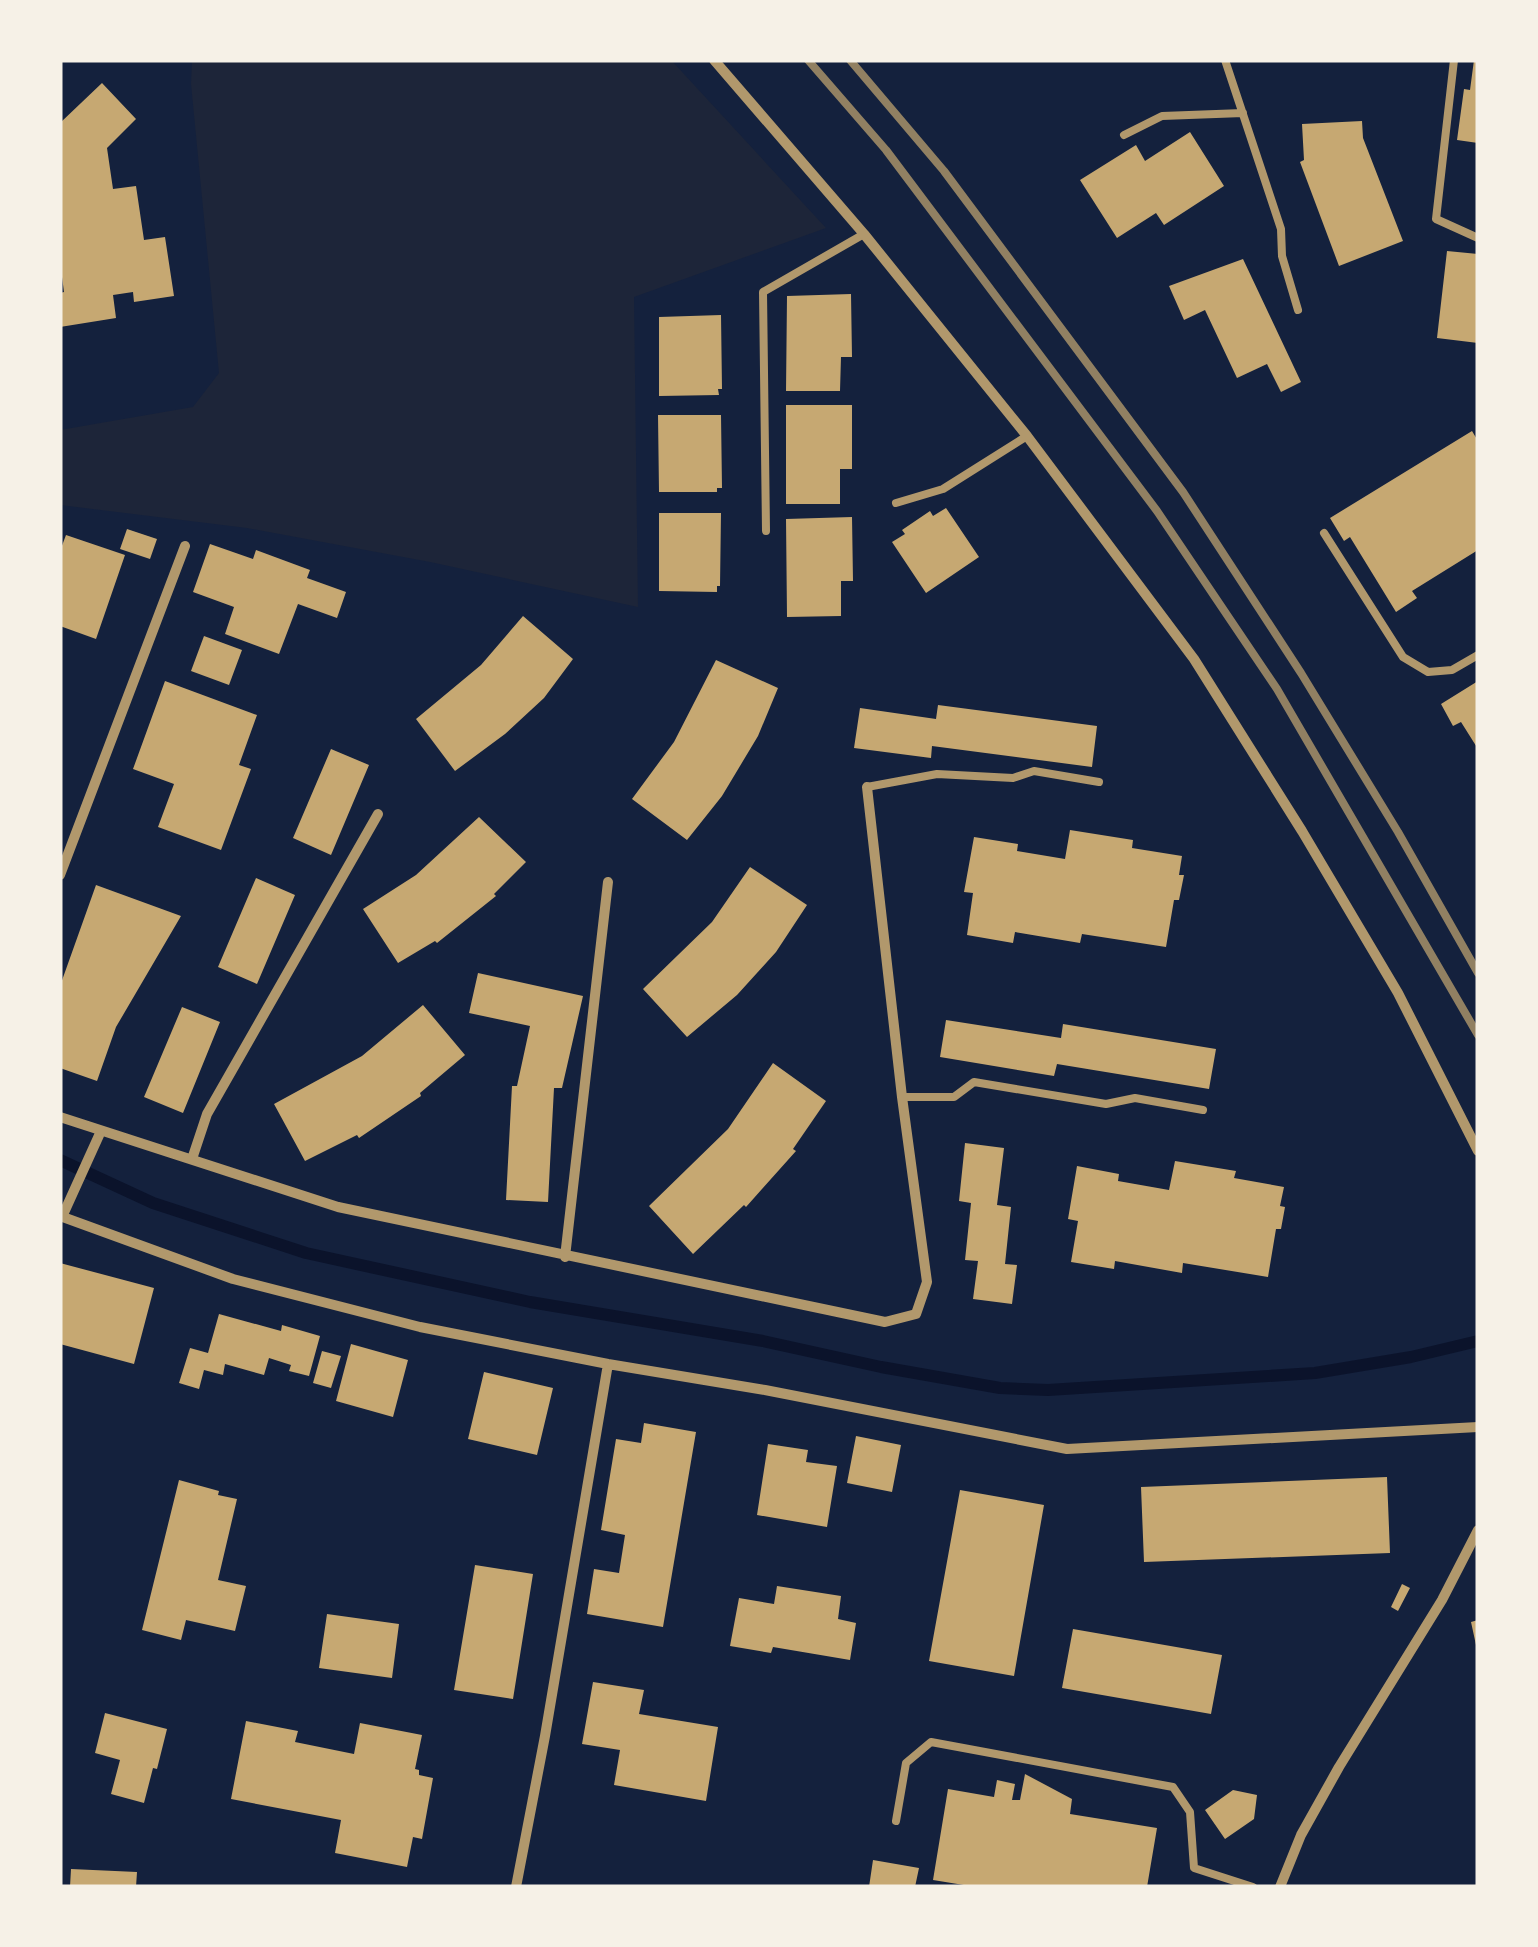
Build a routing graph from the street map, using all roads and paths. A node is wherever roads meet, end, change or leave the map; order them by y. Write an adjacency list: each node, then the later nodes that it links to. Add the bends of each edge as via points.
1 (714, 60): 6 (street)
2 (1226, 60): 4 (lane)
3 (1454, 60): 7 (lane, via 1436,219)
4 (1244, 113): 5 (lane, via 1162,116); 8 (lane, via 1281,229)
5 (1124, 135)
6 (864, 234): 9 (street); 11 (lane, via 763,292)
7 (1478, 238)
8 (1298, 310)
9 (1027, 436): 10 (lane, via 944,489); 24 (street, via 1194,660 1398,993)
10 (896, 503)
11 (766, 531)
12 (1324, 533): 14 (lane, via 1403,656 1428,672 1452,670)
13 (186, 546): 18 (street)
14 (1478, 655)
15 (1099, 782): 16 (lane, via 1034,771 1013,778 937,774)
16 (867, 788): 20 (street)
17 (378, 814): 25 (street, via 207,1114)
18 (60, 875)
19 (608, 882): 27 (street)
20 (902, 1097): 21 (lane, via 954,1097 974,1082 1106,1104 1135,1098); 27 (street, via 926,1282 916,1314 885,1322)
21 (1202, 1110)
22 (60, 1116): 23 (street)
23 (101, 1131): 25 (street); 26 (street)
24 (1478, 1152)
25 (192, 1160): 27 (street, via 338,1208)
26 (61, 1216): 28 (street, via 233,1279 420,1328)
27 (565, 1257)
28 (608, 1364): 29 (street, via 1067,1448); 32 (street)
29 (1478, 1427)
30 (1478, 1530): 34 (street, via 1301,1835)
31 (896, 1821): 33 (lane, via 906,1763 930,1742 1172,1788 1190,1812 1194,1868)
32 (516, 1887)
33 (1253, 1887)
34 (1280, 1887)

